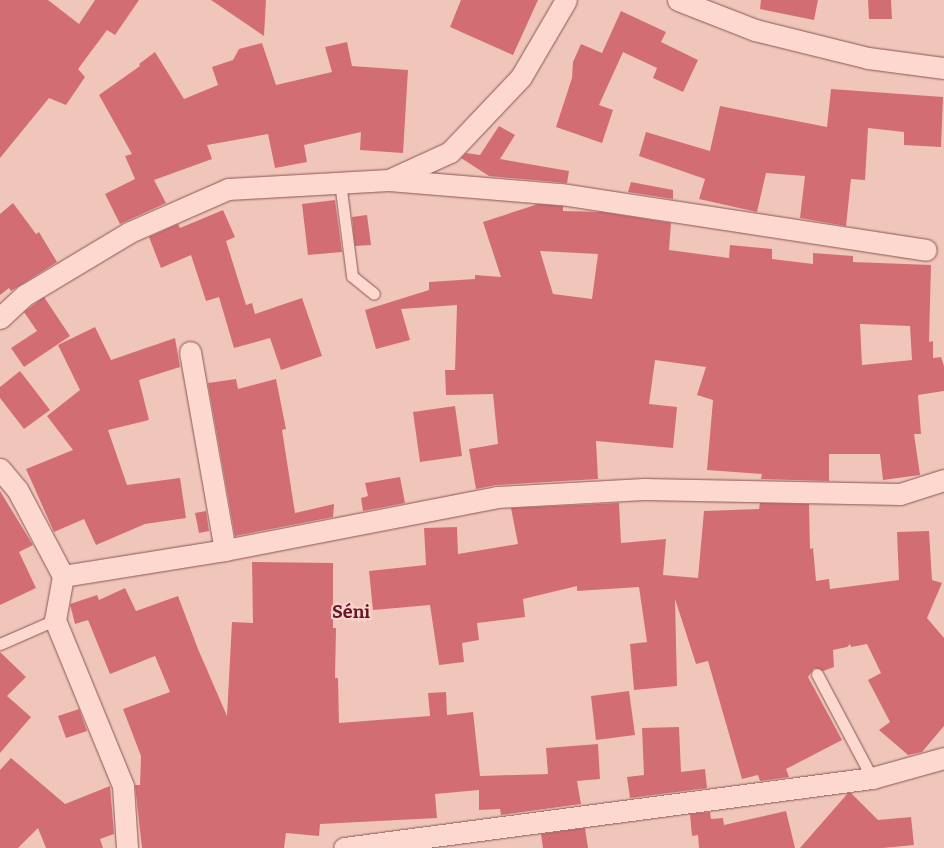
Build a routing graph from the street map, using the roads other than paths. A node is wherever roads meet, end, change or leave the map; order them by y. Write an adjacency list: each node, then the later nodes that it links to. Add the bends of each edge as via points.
1 (566, 0): 4 (street, via 521,77 450,152)
2 (678, 0): 3 (street, via 755,30 868,58)
3 (944, 68)
4 (389, 180): 5 (street); 6 (street, via 561,194)
5 (340, 182): 7 (lane, via 352,276); 8 (street, via 228,189 130,232 25,295)
6 (926, 250)
7 (374, 294)
8 (0, 318)
9 (190, 352): 12 (street)
10 (0, 469): 13 (street, via 17,489)
11 (944, 480): 12 (street, via 900,494 644,488 497,497)
12 (225, 550): 13 (street)
13 (63, 576): 14 (street)
14 (55, 620): 15 (lane); 20 (street, via 123,786)
15 (0, 644)
16 (817, 674): 18 (lane)
17 (944, 758): 18 (street)
18 (872, 778): 19 (street)
19 (457, 841): 21 (street)
20 (126, 848)
21 (344, 848)

